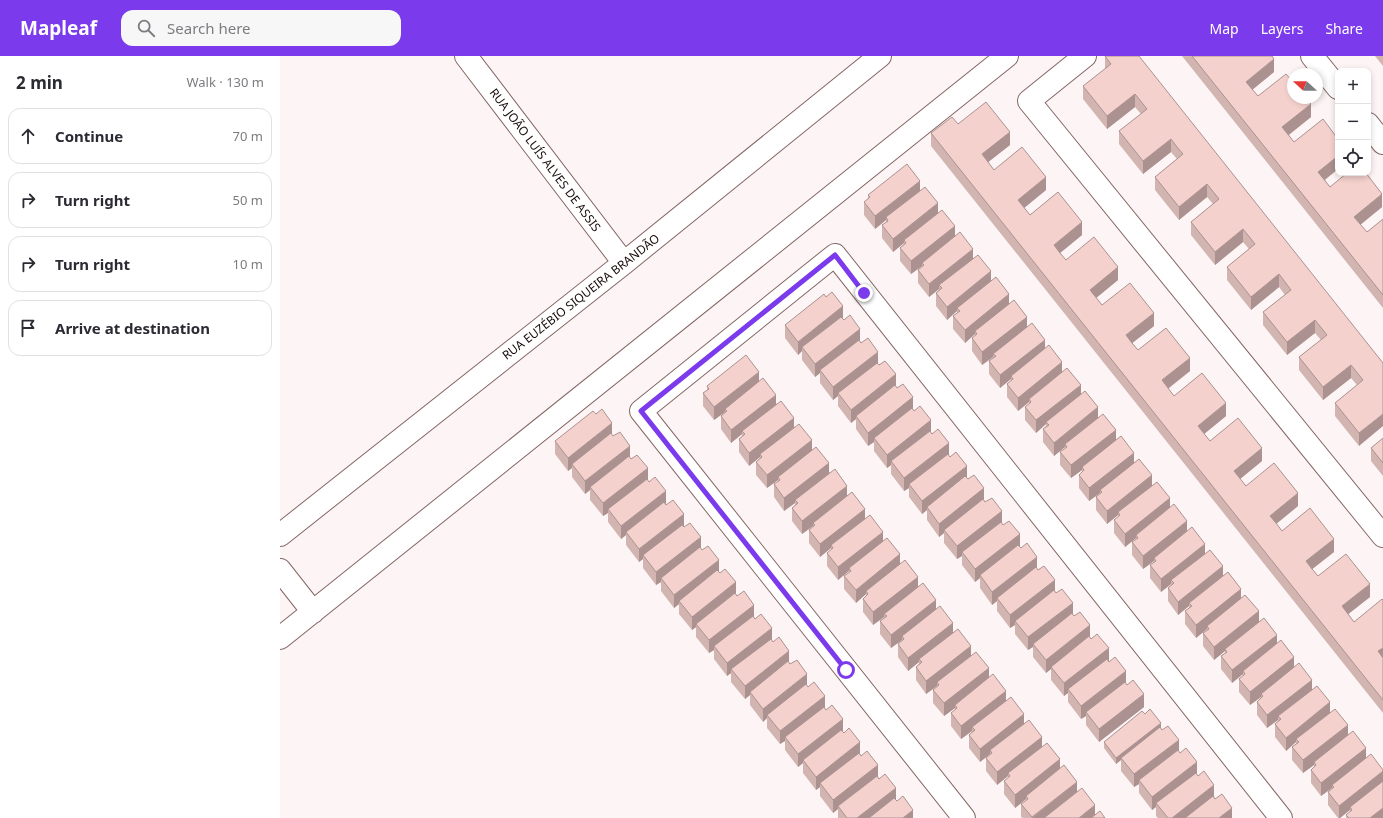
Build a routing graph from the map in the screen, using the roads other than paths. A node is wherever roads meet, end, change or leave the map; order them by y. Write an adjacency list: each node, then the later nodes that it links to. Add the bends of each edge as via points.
1 (466, 56): 9 (street, RUA JOÃO LUÍS ALVES DE ASSIS)
2 (880, 56): 9 (street, RUA EUZÉBIO SIQUEIRA BRANDÃO)
3 (1007, 56): 13 (street)
4 (1085, 56): 11 (street, via 1029,101)
5 (1312, 56): 6 (street)
6 (1335, 84)
7 (1371, 128): 8 (street)
8 (1383, 143)
9 (624, 263): 10 (street, RUA EUZÉBIO SIQUEIRA BRANDÃO)
10 (280, 535)
11 (1383, 536)
12 (280, 570): 13 (street)
13 (313, 612): 14 (street)
14 (280, 638)
15 (964, 818): 16 (street, via 641,411 835,255)
16 (1281, 818)

